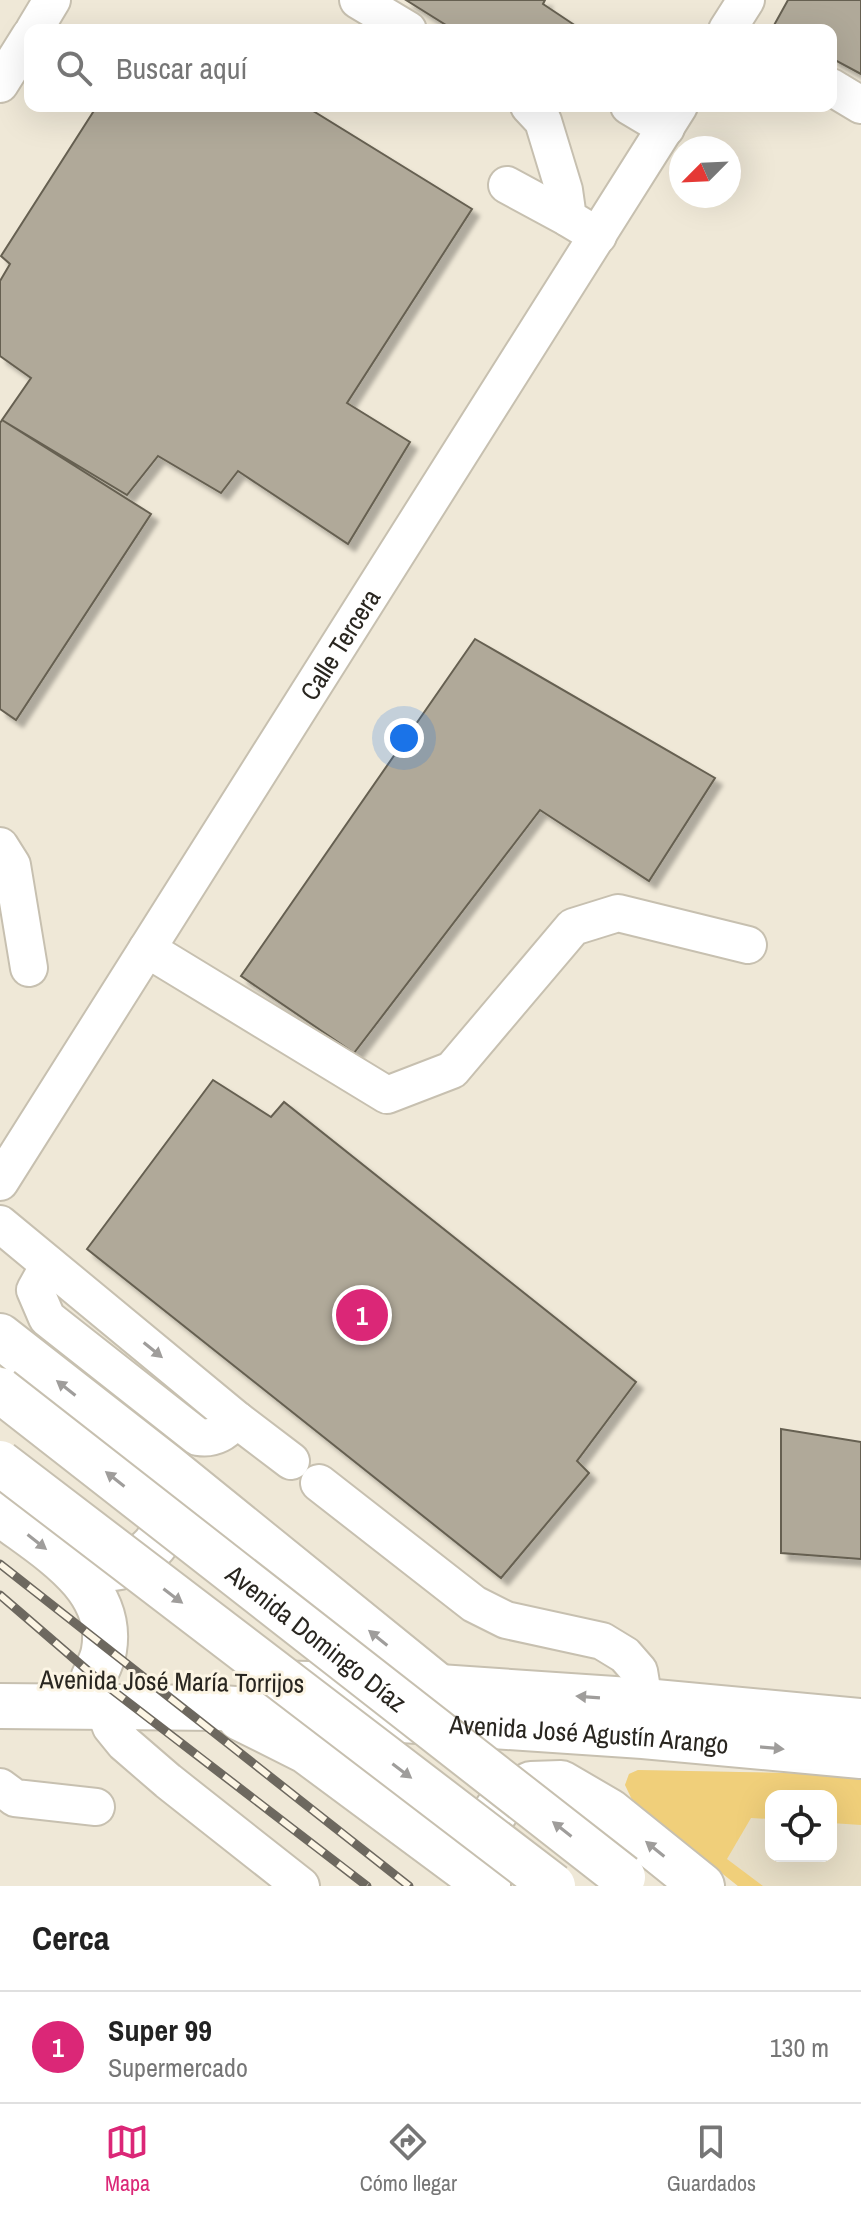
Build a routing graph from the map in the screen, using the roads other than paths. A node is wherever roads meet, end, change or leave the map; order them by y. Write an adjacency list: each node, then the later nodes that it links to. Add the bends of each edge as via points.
1 (52, 0): 3 (street)
2 (358, 0): 4 (street)
3 (38, 24)
4 (398, 24)
5 (24, 46): 6 (street)
6 (0, 84)
7 (837, 91): 8 (street)
8 (861, 105)
9 (542, 112): 13 (street, via 564,190)
10 (652, 112): 11 (street)
11 (672, 117): 13 (street, Calle Tercera)
12 (507, 185): 13 (street)
13 (583, 227): 16 (street, Calle Tercera)
14 (0, 846): 17 (street, via 12,865)
15 (748, 945): 16 (street, via 618,913 573,927 452,1070 387,1095)
16 (147, 949): 18 (street, Calle Tercera)
17 (29, 968)
18 (0, 1182)
19 (0, 1224): 22 (street)
20 (0, 1336): 24 (main road, one-way to 20)
21 (0, 1390): 39 (main road, Avenida Domingo Díaz, one-way to 21, bridge)
22 (291, 1461)
23 (0, 1463): 42 (main road, Avenida Domingo Díaz, one-way to 42, bridge)
24 (165, 1465): 27 (main road, via 172,1494 167,1528 147,1554 122,1567); 29 (main road, one-way to 24)
25 (319, 1483): 33 (street, via 474,1604 506,1620 602,1641 625,1655 639,1671)
26 (0, 1513): 27 (main road, one-way to 27)
27 (75, 1571): 30 (main road, via 94,1594 105,1622)
28 (0, 1678): 30 (main road, Avenida José María Torrijos)
29 (439, 1687): 30 (main road, Avenida José María Torrijos); 33 (main road, Avenida José Agustín Arango, one-way to 29)
30 (98, 1692): 31 (main road, Avenida José María Torrijos); 32 (main road, Avenida José María Torrijos); 40 (street, via 111,1727 124,1743)
31 (0, 1706)
32 (220, 1708): 33 (main road, Avenida José Agustín Arango); 41 (main road, via 306,1751)
33 (644, 1718): 34 (main road, Avenida José Agustín Arango); 35 (main road, Avenida José Agustín Arango, one-way to 35); 38 (main road, via 610,1757 605,1779)
34 (861, 1721)
35 (861, 1756)
36 (0, 1787): 37 (street, via 15,1798)
37 (96, 1807)
38 (609, 1811): 41 (main road, via 561,1783 531,1784 505,1798 489,1821 483,1853); 43 (main road, one-way to 38)
39 (629, 1882)
40 (301, 1886)
41 (488, 1886)
42 (553, 1886)
43 (702, 1886)

